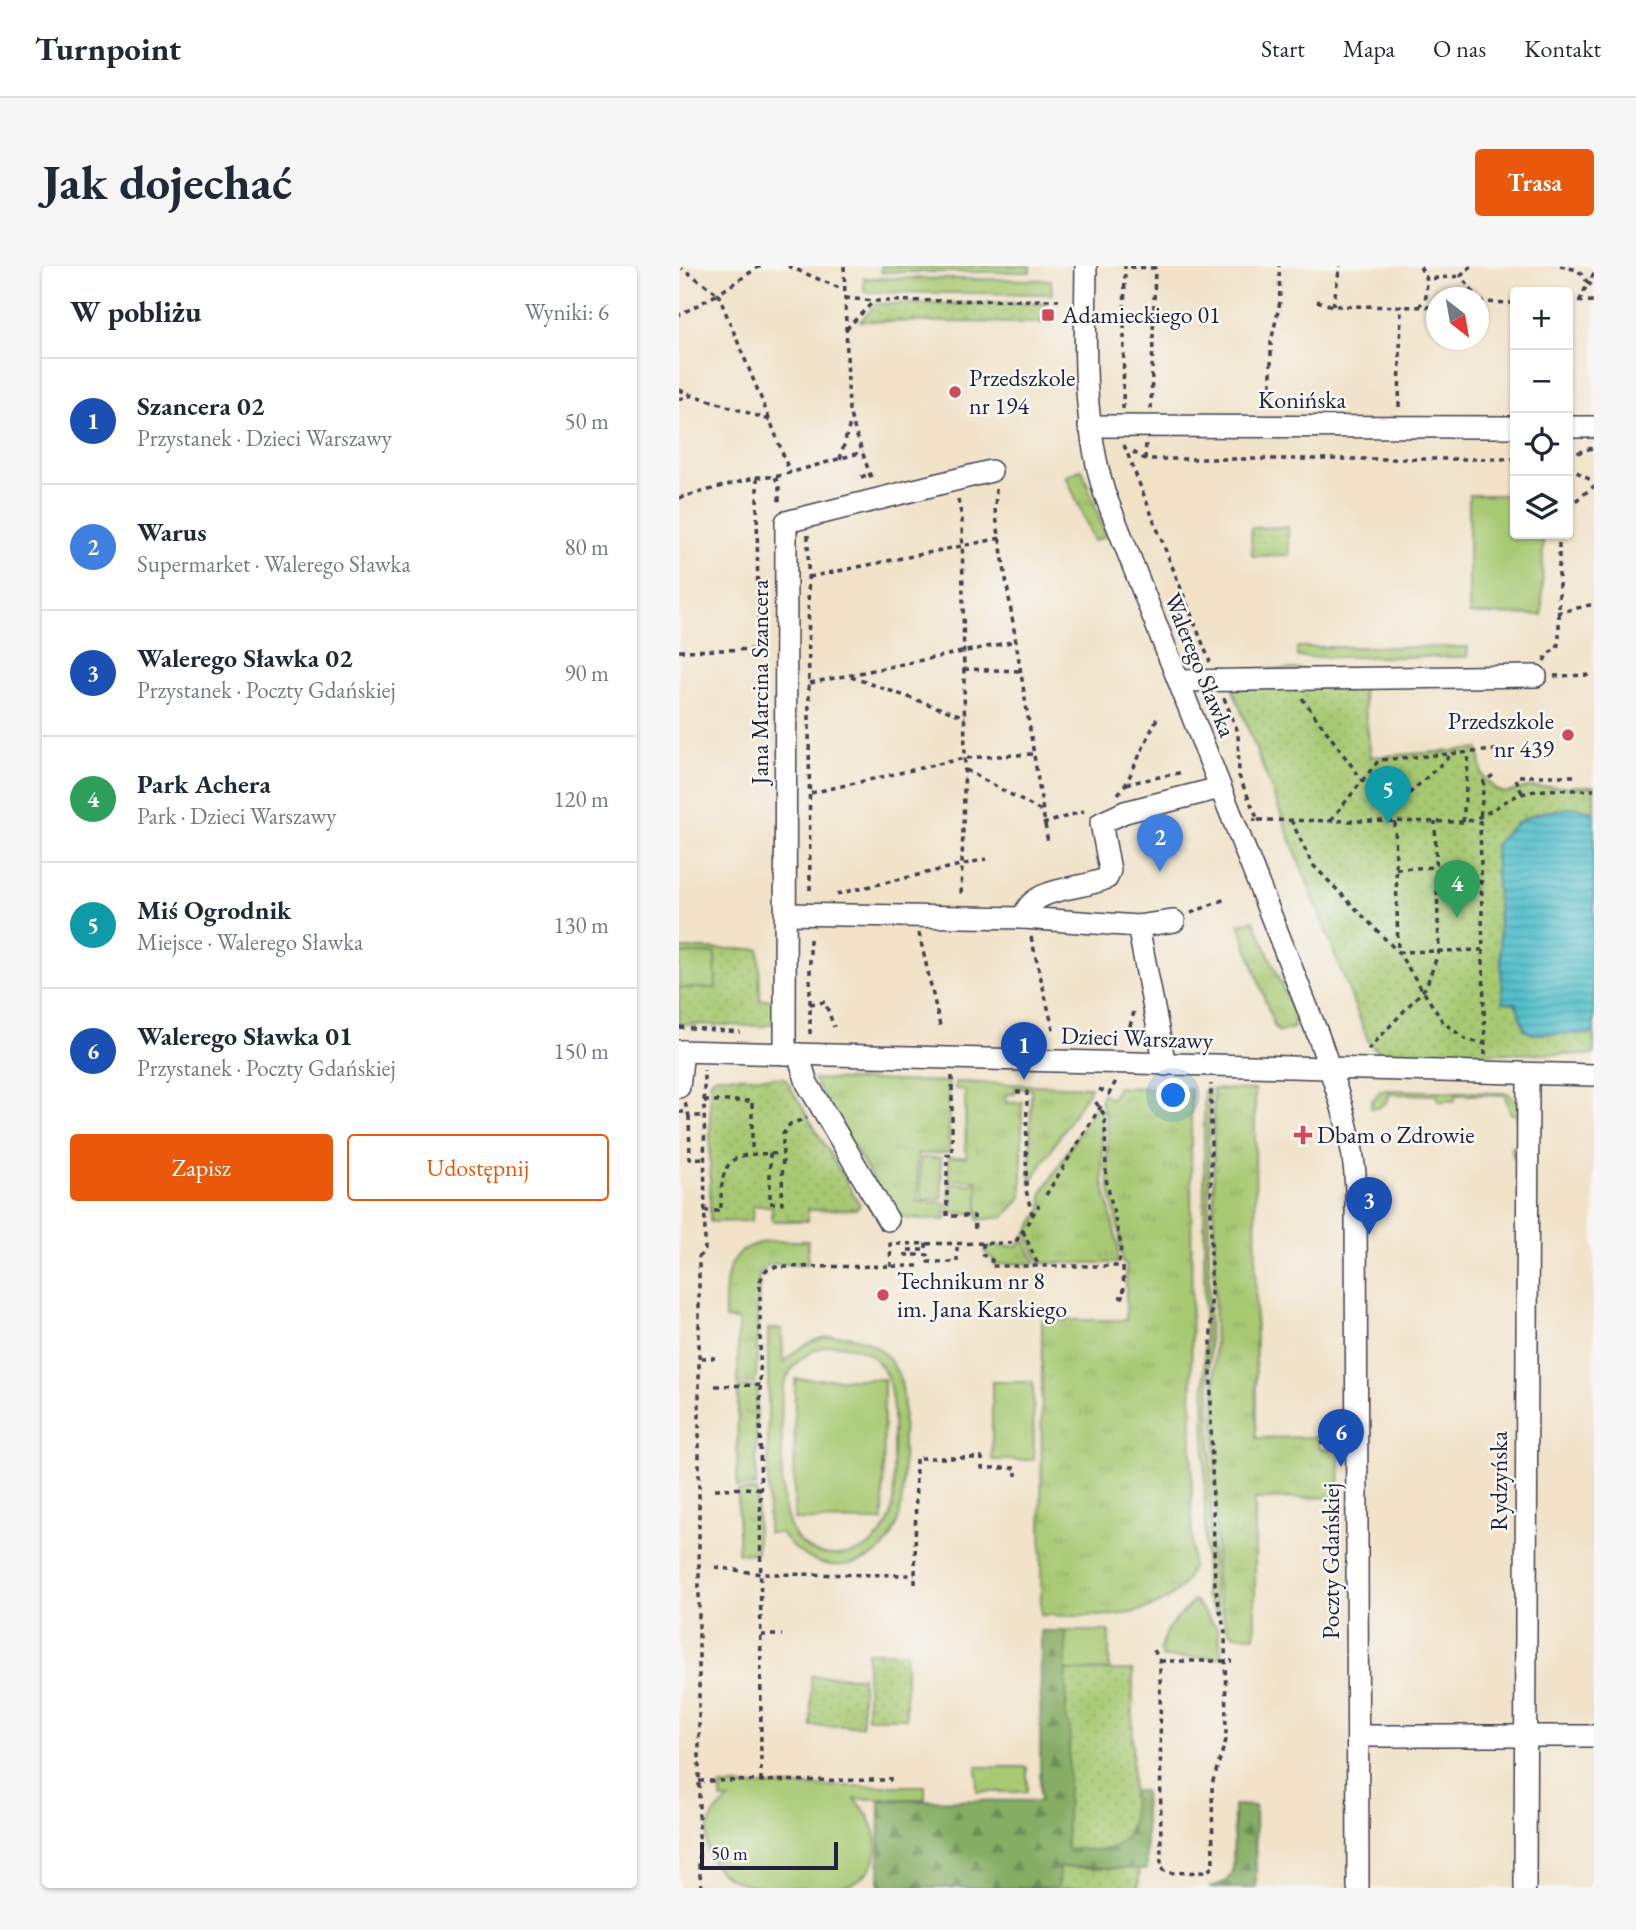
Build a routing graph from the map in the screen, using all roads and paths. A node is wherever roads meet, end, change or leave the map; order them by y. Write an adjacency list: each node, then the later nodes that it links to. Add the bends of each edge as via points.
1 (679, 266): 20 (path)
2 (761, 266): 20 (path)
3 (788, 266): 19 (path)
4 (844, 266): 19 (path)
5 (1086, 266): 44 (street, Walerego Sławka)
6 (1128, 266): 11 (path); 40 (path)
7 (1279, 266): 41 (path, via 1280,302 1271,341)
8 (1340, 266): 30 (path)
9 (1471, 266): 14 (path)
10 (1560, 266): 16 (path, via 1578,270)
11 (1155, 267): 45 (path, via 1152,403)
12 (1419, 267): 15 (path)
13 (1594, 274): 16 (path)
14 (1461, 276): 15 (path); 17 (path)
15 (1427, 279): 32 (path, via 1426,298)
16 (1588, 283): 18 (path); 28 (path)
17 (1469, 287)
18 (1594, 287)
19 (845, 290): 21 (path)
20 (718, 294): 34 (path); 42 (path)
21 (845, 298): 23 (path); 35 (path)
22 (1059, 300): 23 (path)
23 (874, 301): 35 (path)
24 (1318, 301): 30 (path)
25 (1489, 301): 29 (path)
26 (1594, 301): 28 (path)
27 (1573, 302): 28 (path)
28 (1579, 302)
29 (1510, 303)
30 (1333, 306): 31 (path)
31 (1401, 306): 32 (path); 43 (path)
32 (1419, 307): 33 (path)
33 (1426, 307)
34 (679, 315)
35 (845, 330): 39 (path)
36 (679, 390): 37 (path)
37 (693, 395): 38 (path); 42 (path)
38 (679, 399)
39 (852, 418): 51 (path); 54 (path)
40 (1123, 418)
41 (1271, 418)
42 (770, 420): 58 (path)
43 (1398, 420)
44 (1089, 426): 45 (street, Konińska); 87 (street, Walerego Sławka, via 1104,492)
45 (1146, 426): 46 (street, Konińska); 55 (path)
46 (1510, 427)
47 (1573, 427): 48 (street)
48 (1594, 427)
49 (1123, 442): 85 (path)
50 (1594, 447): 53 (path)
51 (863, 452): 54 (path); 59 (path)
52 (1133, 452): 55 (path)
53 (1573, 454)
54 (840, 458): 58 (path)
55 (1145, 459): 56 (path)
56 (1510, 459)
57 (1573, 470): 64 (path)
58 (790, 473): 60 (path)
59 (870, 474): 61 (path); 66 (path)
60 (757, 477): 65 (path); 77 (path)
61 (861, 477)
62 (954, 480): 63 (street, Jana Marcina Szancera); 66 (street, Jana Marcina Szancera); 71 (path)
63 (994, 480): 69 (path)
64 (1594, 484): 67 (path)
65 (679, 498)
66 (877, 499): 68 (street, Jana Marcina Szancera)
67 (1573, 502)
68 (808, 516): 72 (path); 76 (street, Jana Marcina Szancera, via 786,522)
69 (1001, 538): 71 (path); 75 (path)
70 (1559, 539): 74 (path)
71 (962, 545): 72 (path); 79 (path)
72 (809, 577): 88 (path)
73 (1594, 604): 74 (path)
74 (1557, 613): 84 (path, via 1557,649 1548,653)
75 (1016, 641): 79 (path); 81 (path)
76 (786, 648): 77 (path); 130 (street, Jana Marcina Szancera)
77 (758, 649): 78 (path)
78 (679, 651)
79 (964, 651): 80 (path); 83 (path)
80 (964, 669): 81 (path); 90 (path)
81 (1020, 671): 93 (path)
82 (1594, 675): 84 (path)
83 (849, 676): 88 (path); 90 (path)
84 (1536, 676): 86 (street)
85 (1217, 680): 86 (street); 87 (street); 112 (path, via 1238,732 1239,776)
86 (1289, 680): 100 (path)
87 (1179, 681): 102 (street, Walerego Sławka)
88 (810, 683): 104 (path)
89 (1158, 716): 101 (path)
90 (964, 717): 95 (path)
91 (1496, 750): 92 (path)
92 (1469, 752): 94 (path); 118 (path)
93 (1033, 754): 95 (path); 107 (path)
94 (1453, 754): 100 (path, via 1379,760); 109 (path)
95 (965, 758): 96 (path); 104 (path)
96 (964, 770): 107 (path); 122 (path)
97 (1182, 772): 101 (path)
98 (1497, 773): 111 (path, via 1484,781)
99 (1579, 776): 105 (path, via 1518,777)
100 (1363, 781): 109 (path); 114 (path)
101 (1126, 784): 106 (path)
102 (1220, 788): 110 (street, Walerego Sławka); 133 (street, via 1125,812 1101,823 1110,870 1107,878 1040,897 1027,906)
103 (1594, 790): 105 (path)
104 (810, 793): 129 (path, via 810,897)
105 (1523, 794): 111 (path)
106 (1110, 804)
107 (1041, 811): 119 (path)
108 (1087, 811): 119 (path)
109 (1387, 814): 115 (path)
110 (1233, 819): 112 (path); 154 (street, Walerego Sławka)
111 (1480, 819): 118 (path); 126 (path)
112 (1258, 820): 113 (path)
113 (1291, 820): 114 (path); 138 (path, via 1312,864)
114 (1330, 821): 115 (path)
115 (1387, 821): 116 (path)
116 (1395, 821): 117 (path); 124 (path)
117 (1435, 822): 118 (path); 123 (path)
118 (1463, 822)
119 (1043, 824): 120 (path)
120 (1048, 843)
121 (986, 859): 122 (path)
122 (961, 866): 127 (path); 131 (path)
123 (1436, 867): 124 (path); 125 (path)
124 (1396, 869): 138 (path)
125 (1437, 881): 126 (path); 137 (path)
126 (1480, 882): 136 (path)
127 (832, 895)
128 (1225, 899): 132 (path)
129 (815, 906): 130 (street); 131 (street); 140 (path)
130 (786, 914): 150 (street, Jana Marcina Szancera)
131 (960, 917): 133 (street)
132 (1174, 920): 135 (street)
133 (1026, 922): 135 (street); 145 (path)
134 (917, 923): 143 (path)
135 (1138, 926): 152 (street)
136 (1482, 950): 137 (path); 147 (path)
137 (1439, 951): 138 (path); 139 (path)
138 (1398, 952): 139 (path)
139 (1422, 993): 147 (path, via 1443,1022 1465,1040); 149 (path)
140 (810, 1004): 142 (path, via 825,1002); 146 (path, via 810,1035)
141 (679, 1027): 144 (path)
142 (834, 1027)
143 (941, 1030)
144 (743, 1032)
145 (1054, 1033)
146 (814, 1038)
147 (1485, 1044): 151 (path)
148 (681, 1051): 150 (street, Dzieci Warszawy); 159 (street)
149 (1366, 1051)
150 (792, 1054): 152 (street, Dzieci Warszawy); 181 (street, Jana Marcina Szancera)
151 (1485, 1057)
152 (1165, 1065): 154 (street, Dzieci Warszawy)
153 (704, 1068): 165 (path)
154 (1330, 1069): 155 (street, Dzieci Warszawy); 213 (street, Poczty Gdańskiej, via 1348,1126 1355,1177)
155 (1528, 1074): 156 (street, Dzieci Warszawy); 211 (street, Rydzyńska)
156 (1594, 1075)
157 (1117, 1080): 160 (path, via 1108,1094)
158 (952, 1082): 182 (path, via 947,1216 974,1216)
159 (679, 1087)
160 (1099, 1089)
161 (1211, 1089): 208 (path, via 1215,1586 1225,1633)
162 (1016, 1093): 180 (path, via 1027,1092 1026,1190)
163 (679, 1096): 168 (path)
164 (1093, 1098): 166 (path)
165 (703, 1101): 169 (path); 171 (path, via 752,1101)
166 (1101, 1106): 177 (path); 189 (path, via 1106,1179 1121,1245)
167 (679, 1112): 168 (path)
168 (689, 1114): 169 (path); 174 (path, via 690,1159)
169 (703, 1116): 174 (path)
170 (808, 1117): 173 (path, via 786,1127)
171 (751, 1153): 172 (path); 179 (path, via 735,1158 725,1168 721,1210)
172 (770, 1153): 173 (path); 175 (path)
173 (782, 1154): 176 (path)
174 (703, 1158): 179 (path)
175 (770, 1180): 176 (path); 176 (path, via 770,1203 782,1203)
176 (782, 1180)
177 (1045, 1195)
178 (1039, 1205): 180 (path)
179 (704, 1211): 192 (path, via 705,1251 699,1257)
180 (1033, 1215): 183 (path)
181 (888, 1220)
182 (975, 1229)
183 (1023, 1231): 186 (path, via 1015,1243); 190 (path)
184 (926, 1243): 185 (path); 185 (path, via 926,1250 906,1250 906,1255 928,1255 928,1262 957,1262); 187 (path, via 890,1244)
185 (957, 1243): 186 (path)
186 (983, 1243): 190 (path, via 983,1255 992,1260 991,1266)
187 (891, 1266): 188 (path); 194 (path, via 774,1267 765,1272 760,1281)
188 (923, 1266)
189 (1119, 1266): 190 (path); 191 (path, via 1123,1266 1124,1297)
190 (1039, 1267)
191 (1119, 1297)
192 (701, 1358): 193 (path); 215 (path)
193 (715, 1358)
194 (761, 1385): 195 (path); 199 (path)
195 (715, 1386)
196 (1343, 1442): 197 (path)
197 (1320, 1443)
198 (1016, 1476): 203 (path, via 1016,1468 982,1468 982,1458 916,1458)
199 (761, 1488): 200 (path); 202 (path)
200 (715, 1489)
201 (715, 1567): 202 (path)
202 (761, 1574): 203 (path); 205 (path)
203 (915, 1574): 204 (path)
204 (915, 1584)
205 (761, 1635): 206 (path); 216 (path)
206 (782, 1635)
207 (1154, 1650): 209 (path)
208 (1225, 1660): 209 (path); 209 (path, via 1226,1740 1212,1784 1213,1866 1207,1872 1166,1872 1160,1865); 210 (path)
209 (1160, 1661)
210 (1232, 1661)
211 (1526, 1735): 212 (street); 213 (street); 219 (street, Rydzyńska)
212 (1594, 1736)
213 (1358, 1737): 218 (street, Poczty Gdańskiej)
214 (890, 1777): 216 (path)
215 (699, 1781): 216 (path); 217 (path)
216 (761, 1781)
217 (702, 1888)
218 (1358, 1888)
219 (1525, 1888)

